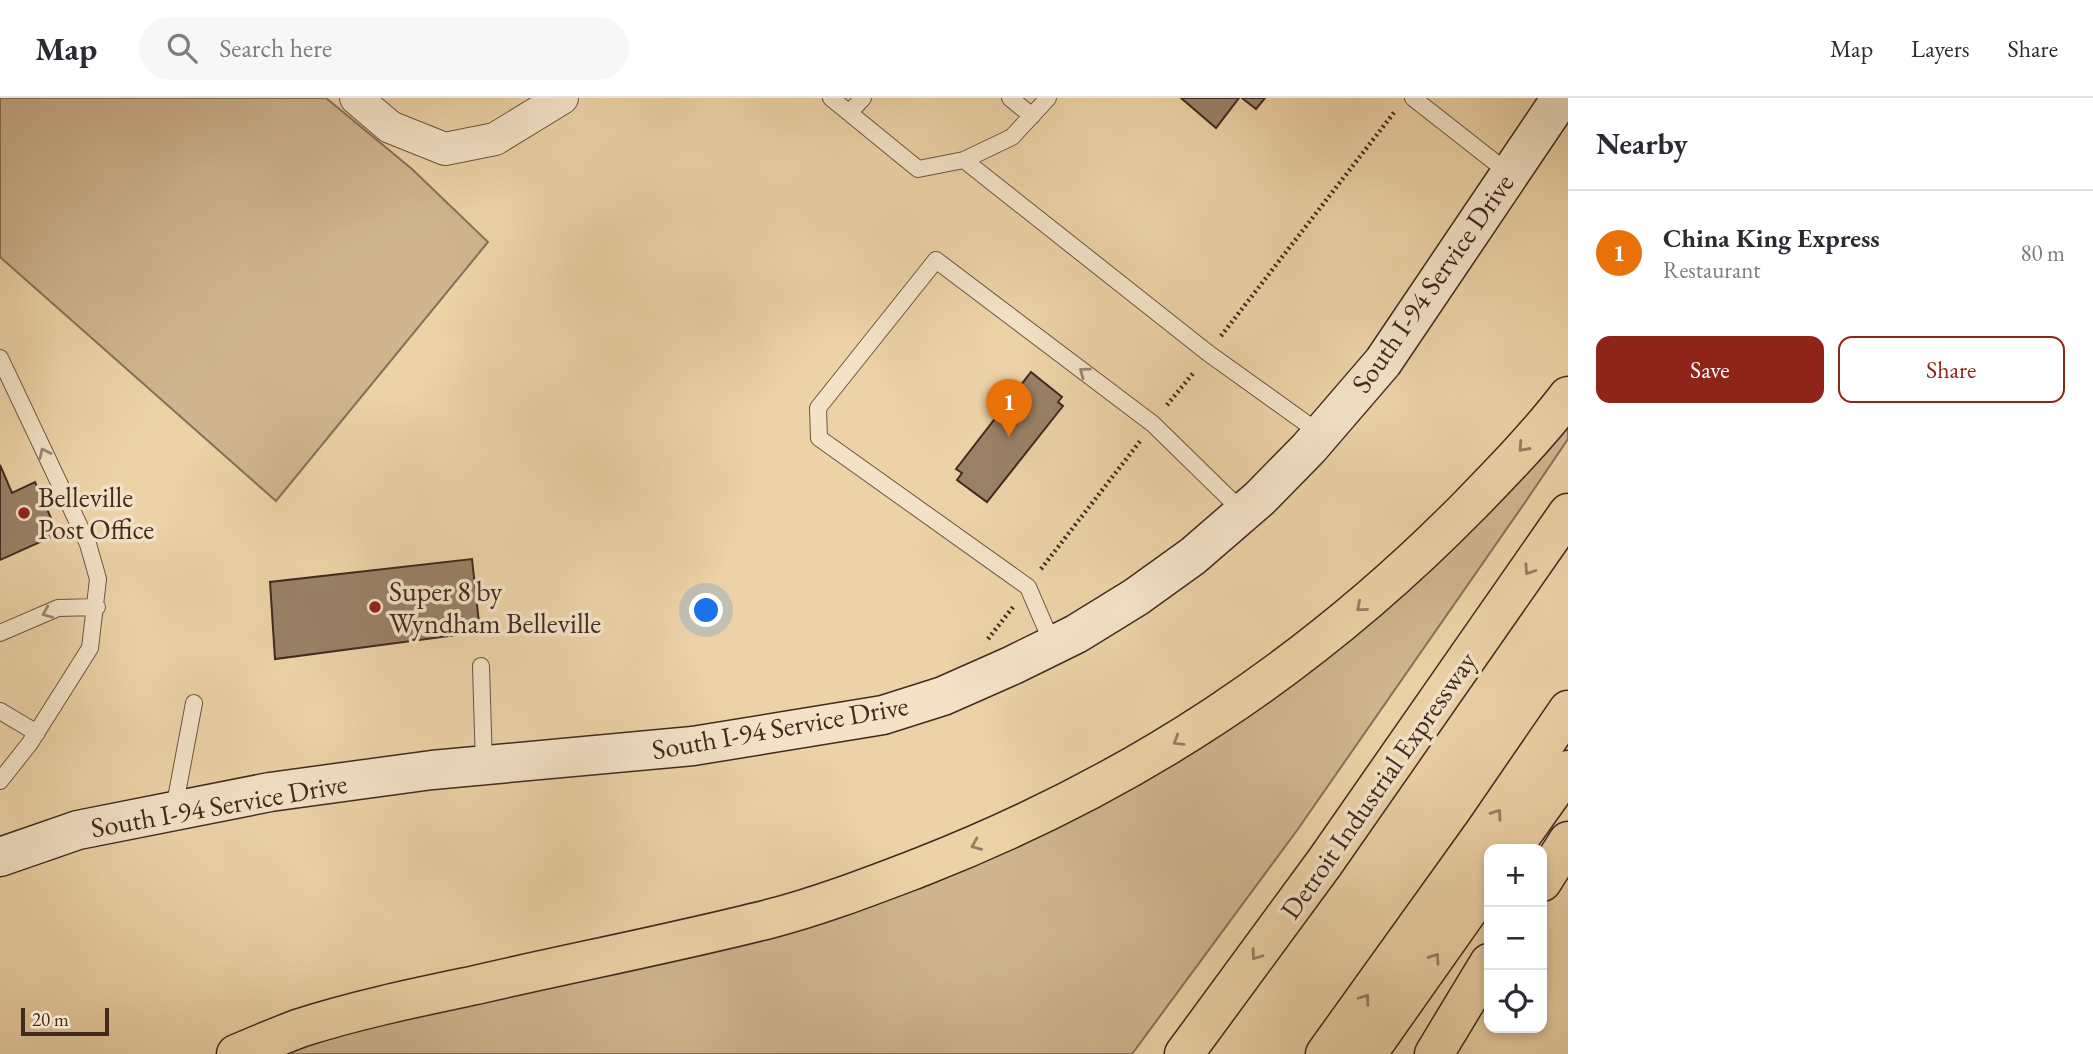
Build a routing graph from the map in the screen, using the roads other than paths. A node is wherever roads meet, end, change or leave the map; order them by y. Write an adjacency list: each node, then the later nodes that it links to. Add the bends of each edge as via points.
1 (356, 98): 2 (street, via 390,127 445,149 495,139)
2 (562, 98)
3 (831, 98): 9 (lane)
4 (863, 98): 9 (lane)
5 (1010, 98): 10 (lane)
6 (1048, 98): 10 (lane)
7 (1413, 98): 12 (lane)
8 (1561, 98): 12 (street, South I-94 Service Drive)
9 (849, 113): 11 (lane, via 918,169)
10 (1032, 116): 11 (lane, via 1012,138)
11 (964, 160): 15 (lane, via 1208,353)
12 (1510, 174): 15 (street, South I-94 Service Drive, via 1383,362)
13 (0, 358): 18 (lane, one-way to 13, via 98,579 88,544)
14 (1568, 396): 36 (highway, one-way to 36, via 1421,554 1342,624 1178,742 1080,797 980,844 772,918 370,1008 300,1028)
15 (1321, 434): 16 (street, South I-94 Service Drive)
16 (1243, 512): 20 (street, South I-94 Service Drive, via 1136,597); 20 (lane, one-way to 20, via 1153,424 936,260 818,408 819,438 1028,587)
17 (1568, 513): 37 (highway, Detroit Industrial Expressway, one-way to 37, via 1325,862)
18 (97, 607): 19 (lane, one-way to 19, via 58,608); 25 (lane, via 90,648)
19 (0, 633)
20 (1053, 645): 26 (street, South I-94 Service Drive, via 943,696 883,715 693,746)
21 (481, 666): 26 (lane)
22 (194, 703): 29 (lane)
23 (1568, 710): 38 (highway, one-way to 23)
24 (0, 711): 25 (lane)
25 (37, 733): 28 (lane)
26 (484, 766): 29 (street, South I-94 Service Drive, via 270,792)
27 (1568, 770): 31 (highway)
28 (0, 781)
29 (174, 809): 32 (street, South I-94 Service Drive)
30 (1568, 841): 33 (highway)
31 (1516, 844)
32 (4, 851)
33 (1547, 874)
34 (1484, 888): 39 (highway, one-way to 34)
35 (1485, 970): 40 (highway)
36 (236, 1054)
37 (1184, 1054)
38 (1325, 1054)
39 (1367, 1054)
40 (1434, 1054)

